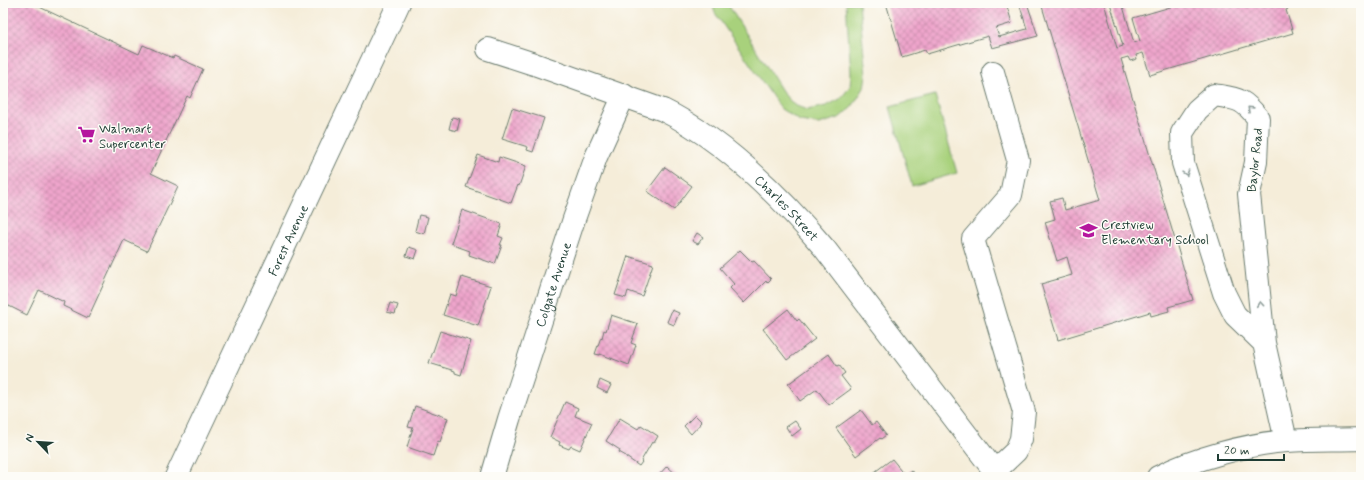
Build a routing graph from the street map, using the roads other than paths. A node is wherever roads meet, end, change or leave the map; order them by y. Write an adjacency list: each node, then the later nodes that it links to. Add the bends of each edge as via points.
1 (399, 3): 9 (street, Forest Avenue)
2 (488, 49): 4 (street, Charles Street)
3 (993, 72): 8 (street, via 1018,160 1011,195 972,239 1024,412 1021,439 1016,451)
4 (624, 95): 8 (street, Charles Street, via 663,110 709,137 765,184 796,215 825,249); 10 (street, Colgate Avenue, via 596,157 576,212)
5 (1264, 343): 5 (street, Baylor Road, one-way to 5, via 1249,194 1256,162 1258,118 1239,100 1214,96 1196,110 1182,133 1183,163 1224,293 1235,315); 7 (street, Baylor Road)
6 (1361, 439): 7 (street)
7 (1286, 441): 11 (street, via 1203,458)
8 (997, 474)
9 (176, 477)
10 (492, 477)
11 (1158, 477)

